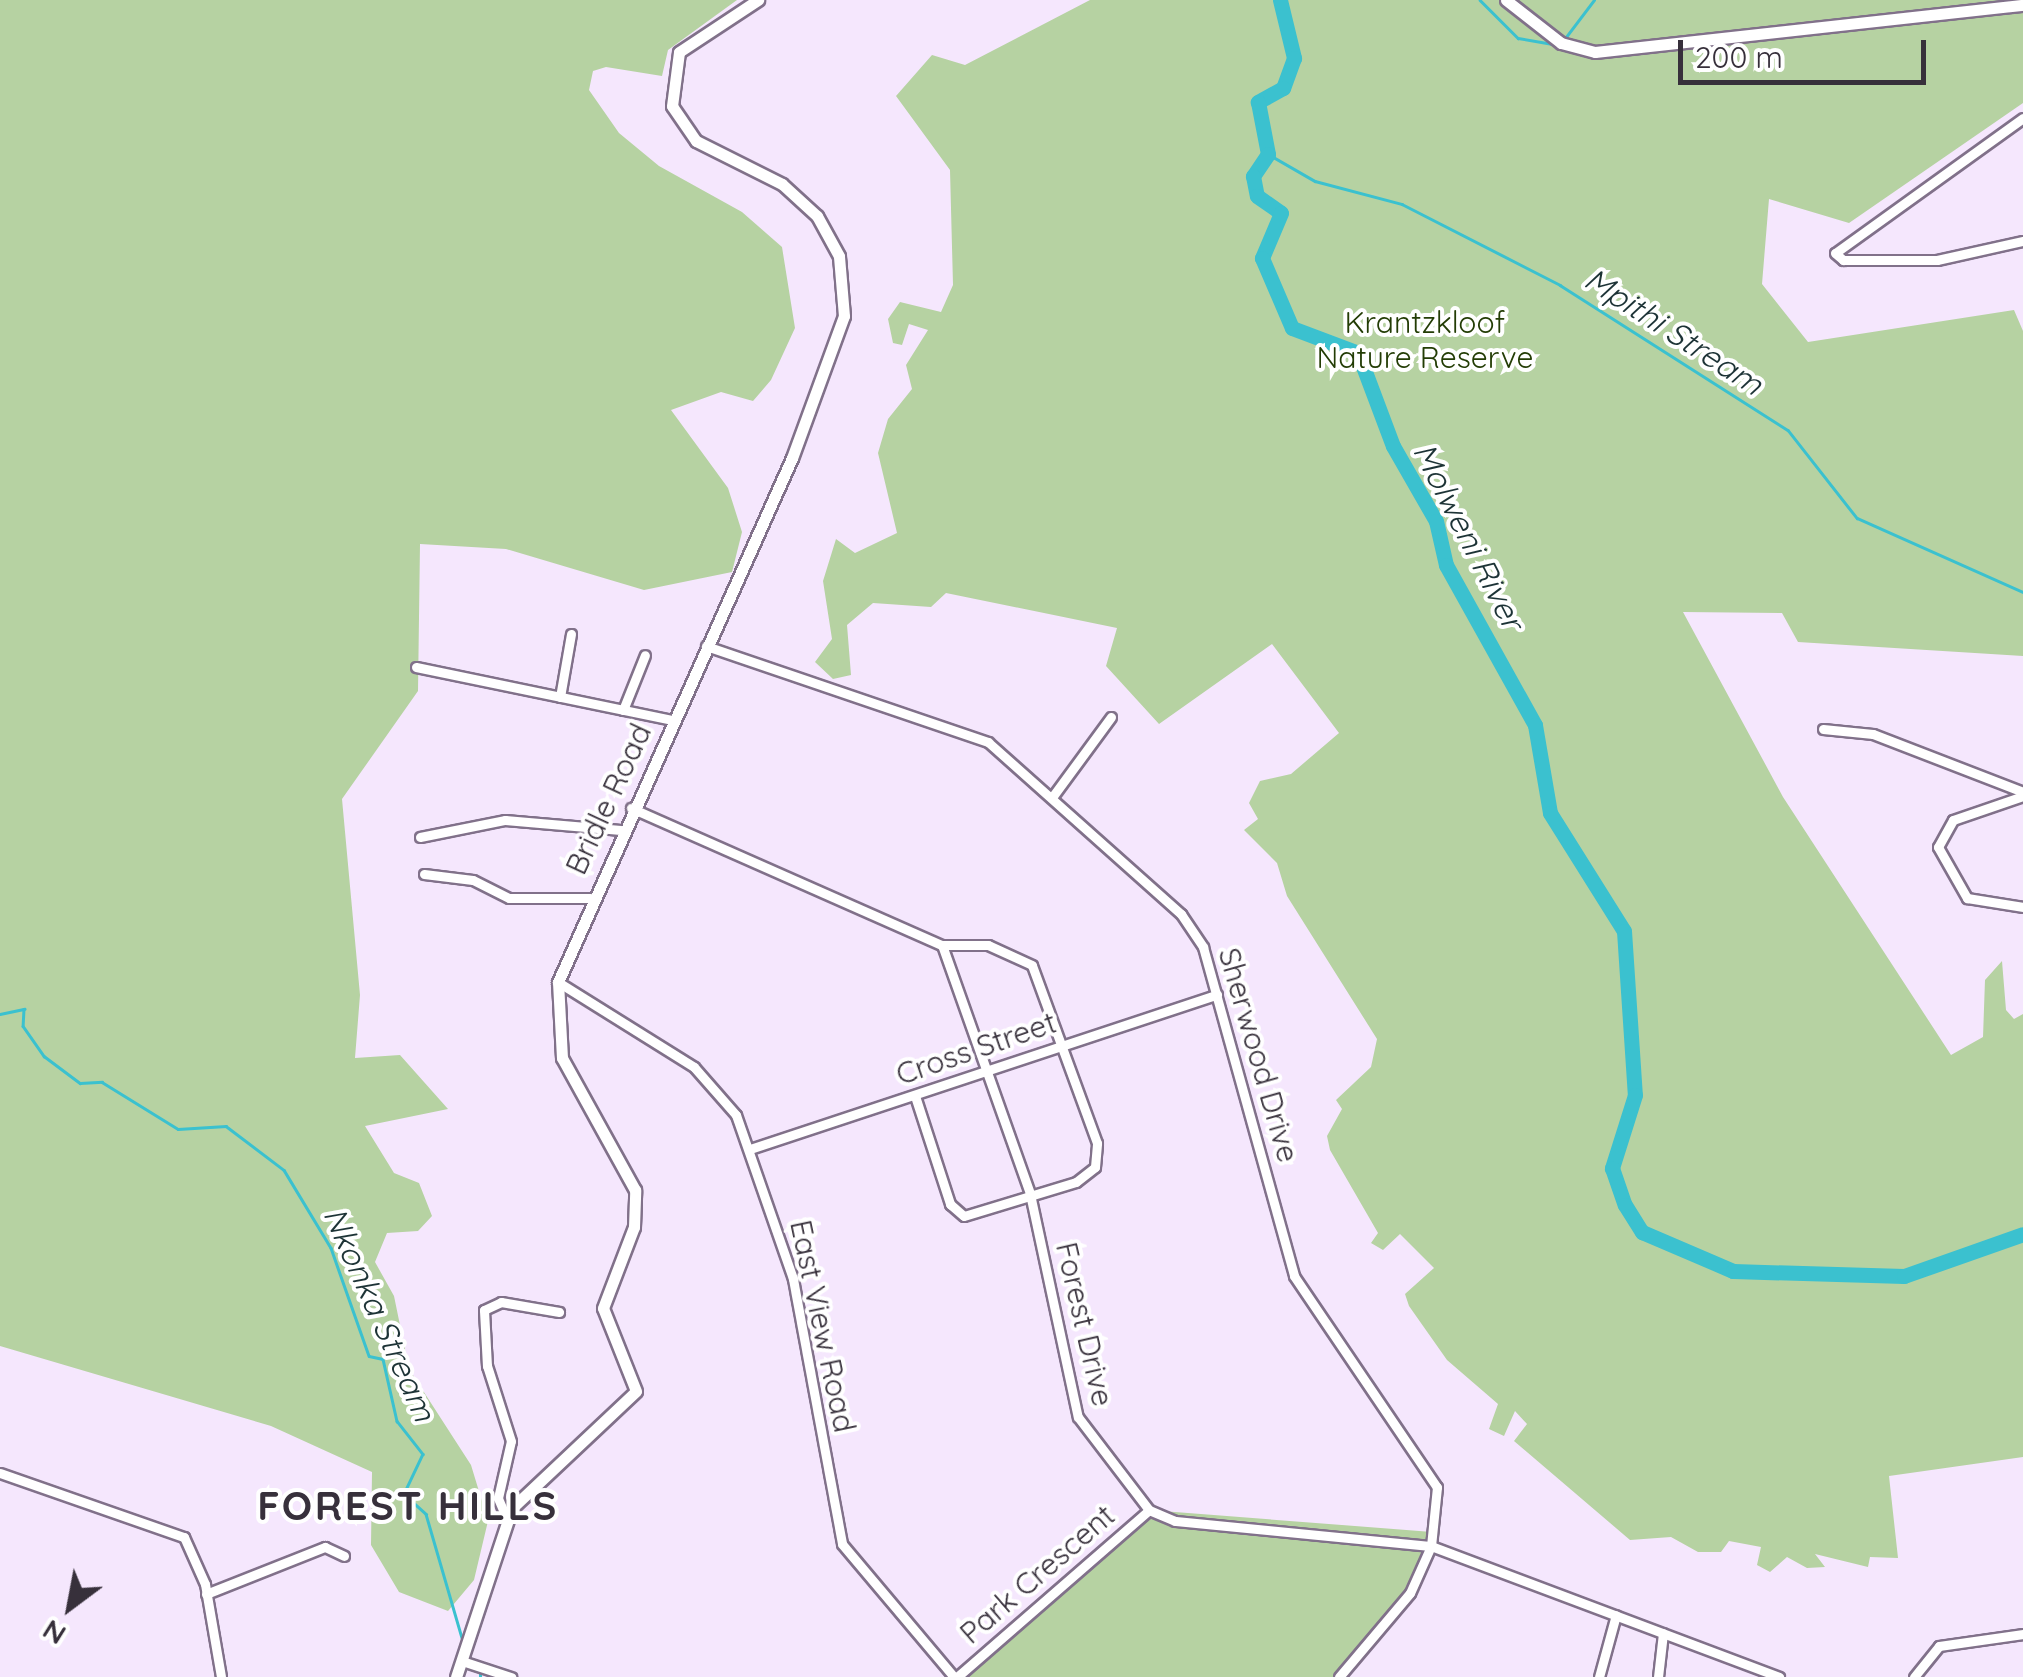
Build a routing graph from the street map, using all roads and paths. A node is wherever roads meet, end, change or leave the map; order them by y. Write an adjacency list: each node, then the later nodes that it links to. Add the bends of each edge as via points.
1 (758, 0): 7 (main road, Bridle Road, via 679,52 672,106 696,141 782,184 816,216 839,256 844,316 798,446)
2 (1506, 0): 3 (main road, via 1561,42 1595,52)
3 (2023, 5)
4 (2023, 118): 5 (street, via 1835,253 1844,260 1937,260)
5 (2023, 241)
6 (572, 634): 10 (street)
7 (706, 646): 13 (main road, Bridle Road); 16 (street, Sherwood Drive, via 974,734)
8 (645, 655): 11 (street)
9 (416, 667): 10 (street)
10 (560, 697): 11 (street)
11 (624, 710): 13 (street)
12 (1111, 717): 16 (street)
13 (672, 720): 17 (main road, Bridle Road)
14 (1822, 729): 15 (street, via 1872,734)
15 (2023, 794): 22 (street, via 1953,820 1938,847 1966,898)
16 (1053, 796): 25 (street, Sherwood Drive, via 1181,914)
17 (631, 808): 18 (main road, Bridle Road); 23 (street)
18 (621, 830): 19 (street, via 505,820); 21 (main road, Bridle Road)
19 (420, 837)
20 (424, 874): 21 (street, via 473,880 509,898)
21 (590, 898): 24 (main road, Bridle Road)
22 (2023, 907)
23 (942, 946): 26 (street, via 988,945 1032,965); 27 (street, Forest Drive)
24 (558, 982): 29 (street, East View Road, via 707,1076); 34 (main road, Bridle Road, via 562,1058 636,1190 634,1228 602,1308 637,1386)
25 (1217, 995): 26 (street, Cross Street); 35 (street, Sherwood Drive, via 1294,1276 1429,1472 1437,1504)
26 (1064, 1045): 27 (street, Cross Street); 30 (street, via 1098,1156 1076,1182)
27 (990, 1070): 28 (street, Cross Street); 30 (street, Forest Drive)
28 (914, 1096): 29 (street, Cross Street); 30 (street, via 956,1212 976,1215)
29 (750, 1149): 45 (street, East View Road, via 793,1279 842,1544)
30 (1030, 1194): 33 (street, Forest Drive, via 1078,1416)
31 (559, 1312): 34 (street, via 501,1302 484,1310 487,1366 511,1441 498,1498)
32 (0, 1473): 37 (street, via 184,1537)
33 (1150, 1510): 35 (street, via 1175,1521); 45 (street, Park Crescent)
34 (506, 1518): 41 (main road, Bridle Road)
35 (1432, 1546): 38 (street); 46 (street, via 1397,1612)
36 (344, 1556): 37 (street, via 325,1547)
37 (206, 1594): 42 (street)
38 (1616, 1616): 39 (street); 47 (street)
39 (1663, 1633): 48 (street); 49 (street)
40 (2023, 1634): 50 (street, via 1939,1646)
41 (462, 1661): 43 (main road, Bridle Road); 44 (street)
42 (221, 1677)
43 (456, 1677)
44 (510, 1677)
45 (955, 1677)
46 (1339, 1677)
47 (1599, 1677)
48 (1658, 1677)
49 (1779, 1677)
50 (1914, 1677)

